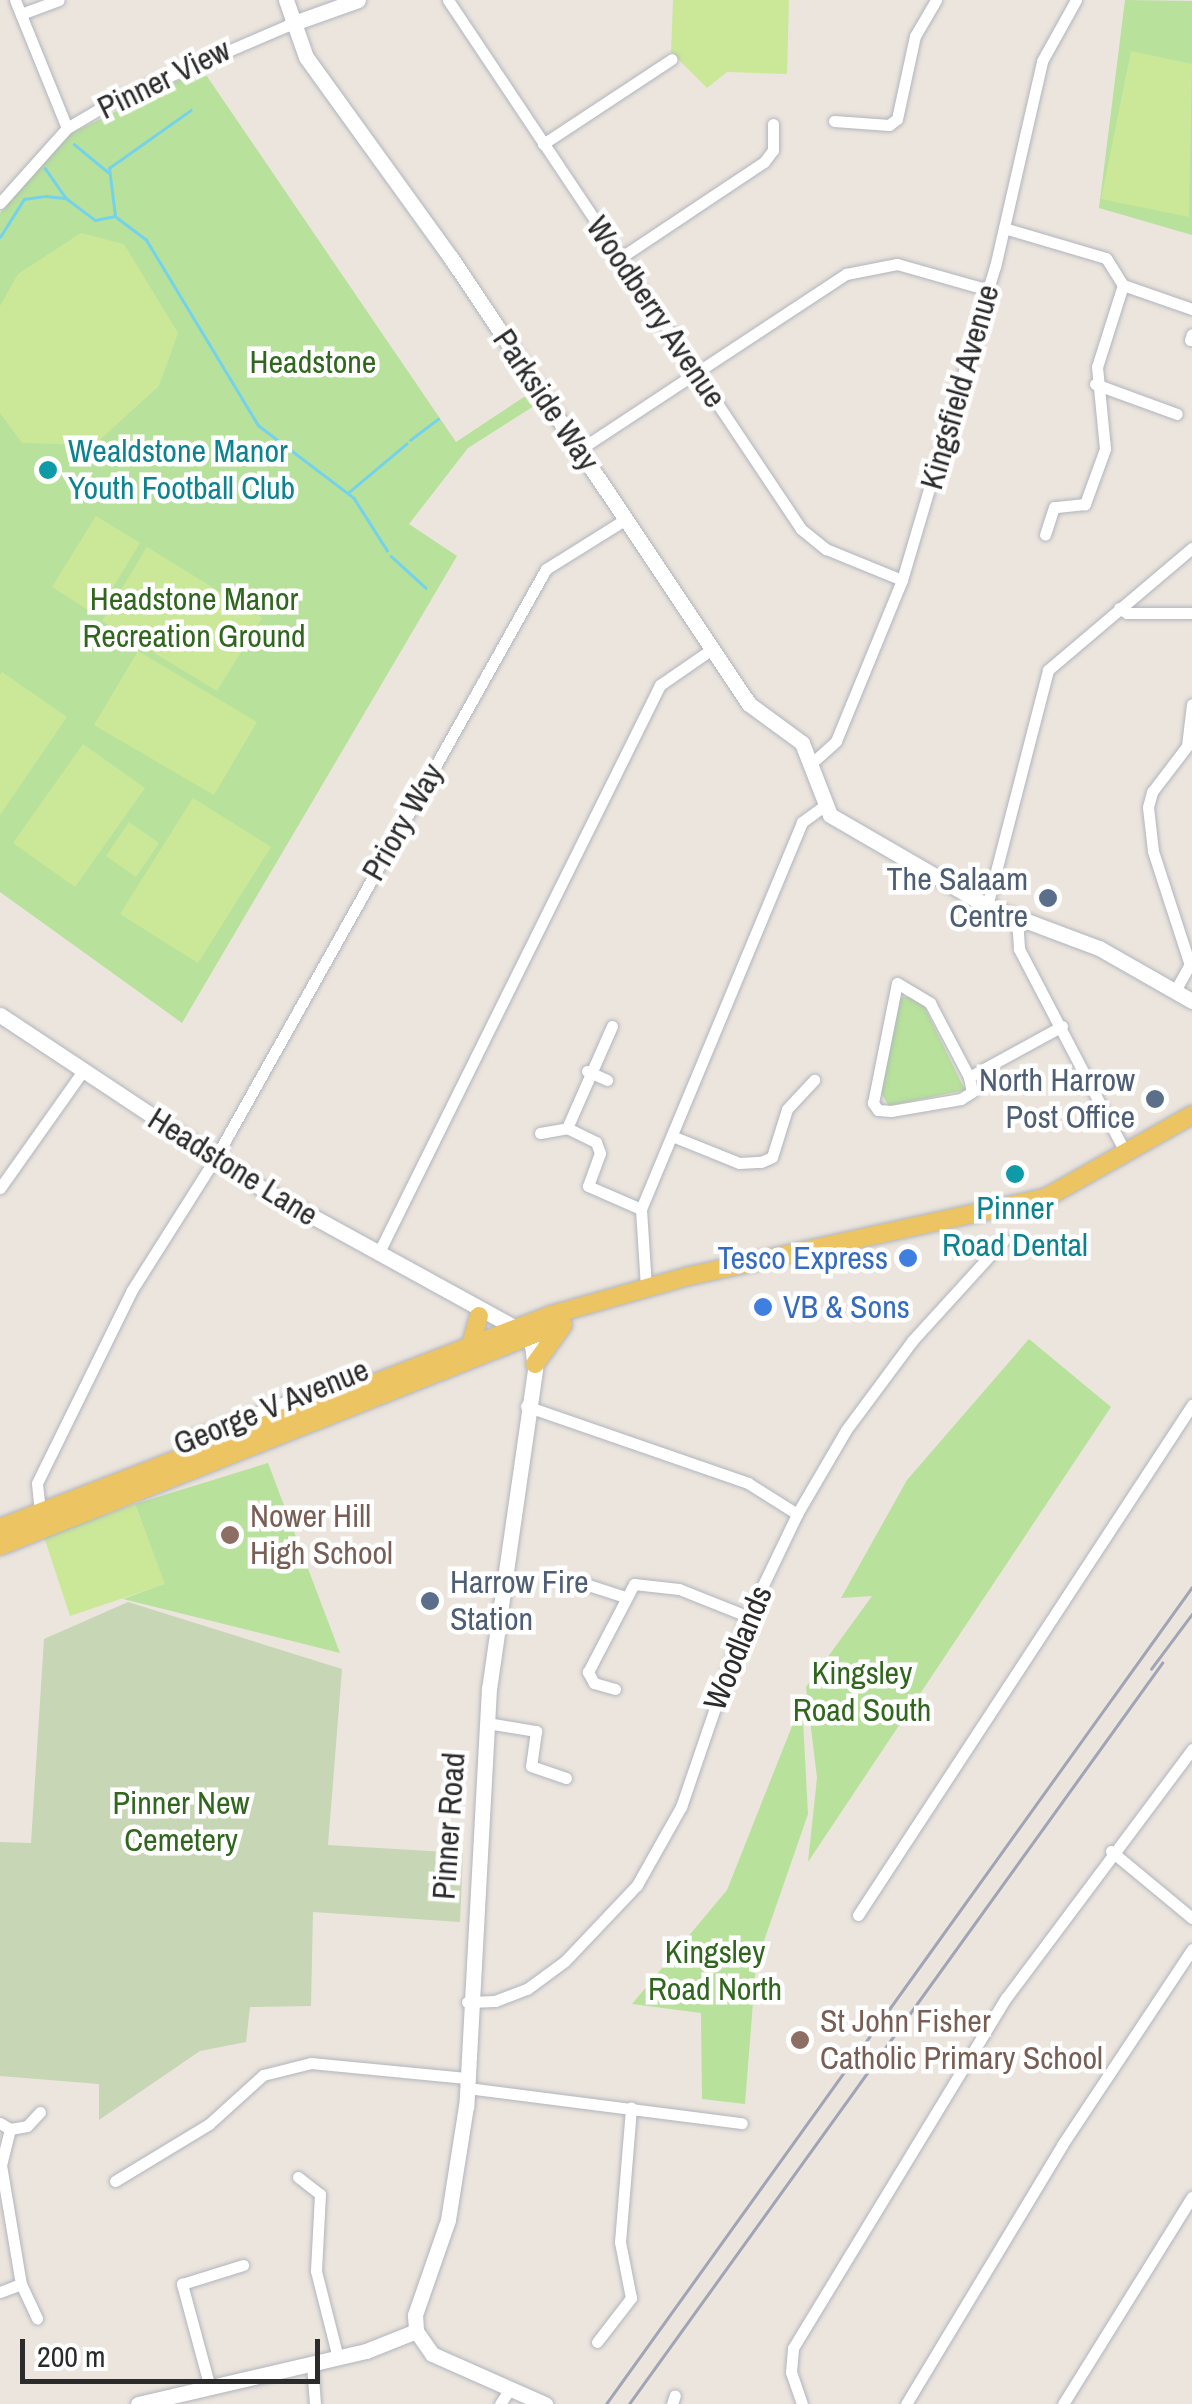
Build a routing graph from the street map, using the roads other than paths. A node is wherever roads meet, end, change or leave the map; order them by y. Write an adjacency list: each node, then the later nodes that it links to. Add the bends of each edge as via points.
1 (15, 0): 8 (street)
2 (58, 0): 8 (street)
3 (286, 0): 9 (street, Parkside Way)
4 (358, 0): 9 (street, Pinner View)
5 (448, 0): 14 (street, Woodberry Avenue)
6 (936, 0): 11 (street, via 915,36 897,119 854,116)
7 (1076, 0): 16 (street, Kingsfield Avenue, via 1042,61)
8 (21, 14): 13 (street)
9 (292, 24): 13 (street, Pinner View, via 116,98); 24 (street, Parkside Way, via 306,57)
10 (672, 59): 14 (street)
11 (834, 122)
12 (773, 124): 17 (street, via 772,150 764,162)
13 (67, 128): 15 (street, Pinner View)
14 (543, 144): 17 (street, Woodberry Avenue)
15 (0, 203)
16 (1004, 228): 18 (street, via 1106,258); 19 (street, Kingsfield Avenue)
17 (620, 258): 21 (street, Woodberry Avenue)
18 (1122, 285): 20 (street); 22 (street)
19 (988, 290): 21 (street, via 897,264 871,265 803,300); 28 (street, Kingsfield Avenue)
20 (1192, 309)
21 (696, 373): 24 (street); 28 (street, Woodberry Avenue, via 801,529 826,549)
22 (1095, 384): 23 (street); 26 (street, via 1105,449 1085,504 1054,506)
23 (1178, 414)
24 (579, 450): 25 (street, Parkside Way)
25 (626, 519): 31 (street, Parkside Way); 54 (street, Priory Way, via 546,569)
26 (1045, 535)
27 (1192, 548): 29 (street)
28 (902, 580): 34 (street, Kingsfield Avenue, via 836,741)
29 (1119, 608): 30 (street, via 1127,614); 36 (street, via 1048,670)
30 (1192, 613)
31 (712, 649): 34 (street, Parkside Way, via 757,714 796,738); 58 (street, via 660,685)
32 (1192, 704): 33 (street)
33 (1191, 735): 38 (street, via 1148,807 1153,851)
34 (813, 762): 35 (street)
35 (825, 805): 36 (street, via 838,822); 52 (street, via 802,822)
36 (987, 906): 37 (street)
37 (1018, 920): 39 (street, via 1099,948); 43 (street, via 1019,950)
38 (1191, 961): 39 (street)
39 (1175, 991): 40 (street)
40 (1192, 1001)
41 (0, 1015): 45 (street, Headstone Lane)
42 (612, 1026): 44 (street)
43 (1062, 1026): 46 (street); 53 (street)
44 (587, 1071): 47 (street); 50 (street)
45 (82, 1072): 54 (street, Headstone Lane); 55 (street)
46 (969, 1077): 46 (street, via 972,1092 962,1099 878,1110 873,1103 897,983 923,992)
47 (607, 1080)
48 (814, 1080): 52 (street, via 787,1109 772,1157 760,1162 739,1164)
49 (1190, 1112): 53 (main road)
50 (567, 1128): 51 (street); 56 (street, via 596,1142 600,1152 588,1186)
51 (540, 1133)
52 (672, 1136): 56 (street)
53 (1125, 1152): 59 (main road, via 1015,1207)
54 (216, 1157): 58 (street, Headstone Lane); 70 (street, Priory Way, via 86,1377 37,1483)
55 (0, 1188)
56 (641, 1208): 59 (street)
57 (1004, 1240): 71 (street, Woodlands, via 988,1248 890,1371)
58 (378, 1254): 60 (street, Headstone Lane)
59 (646, 1287): 61 (main road)
60 (476, 1312): 62 (street, Headstone Lane); 63 (main road)
61 (566, 1315): 62 (main road); 64 (main road)
62 (515, 1335): 63 (main road, George V Avenue); 64 (street); 68 (main road, George V Avenue)
63 (472, 1344): 65 (main road, George V Avenue)
64 (534, 1370): 66 (street, Pinner Road)
65 (357, 1390): 68 (main road, George V Avenue); 69 (street, George V Avenue, via 335,1384 189,1438)
66 (526, 1406): 71 (street, via 748,1482); 78 (street, Pinner Road)
67 (1192, 1406): 82 (street)
68 (248, 1441): 69 (main road, George V Avenue); 73 (main road, George V Avenue)
69 (179, 1458): 70 (main road, George V Avenue)
70 (40, 1512): 72 (main road, George V Avenue)
71 (797, 1514): 76 (street, Woodlands)
72 (0, 1528)
73 (0, 1546)
74 (585, 1584): 75 (street)
75 (622, 1596): 76 (street, via 640,1582 664,1585); 77 (street, via 588,1672 594,1683)
76 (747, 1616): 85 (street, Woodlands, via 681,1807 637,1885 565,1960 527,1989 494,2002)
77 (615, 1689)
78 (487, 1723): 80 (street, via 536,1731 531,1766); 85 (street, Pinner Road)
79 (1192, 1748): 81 (street)
80 (566, 1778)
81 (1111, 1851): 83 (street); 107 (street, via 996,2014 790,2362)
82 (858, 1916)
83 (1192, 1918)
84 (1192, 1949): 108 (street, via 1062,2144)
85 (468, 2002): 86 (street, Pinner Road)
86 (468, 2083): 87 (street); 92 (street, via 310,2063 263,2075 209,2124); 98 (street, Pinner Road, via 448,2220 415,2316)
87 (631, 2107): 89 (street); 99 (street, via 620,2242 631,2298)
88 (40, 2112): 90 (street, via 27,2126)
89 (742, 2123)
90 (5, 2126): 95 (street, via 1,2165)
91 (298, 2177): 100 (street, via 320,2194 316,2270)
92 (115, 2181)
93 (1192, 2198): 109 (street)
94 (243, 2265): 102 (street, via 182,2284)
95 (22, 2284): 96 (street); 97 (street)
96 (0, 2292)
97 (38, 2319)
98 (416, 2331): 100 (street); 103 (street, via 432,2354)
99 (597, 2342)
100 (338, 2358): 101 (street)
101 (312, 2364): 102 (street); 105 (street)
102 (209, 2384): 104 (street)
103 (505, 2397): 106 (street)
104 (138, 2404)
105 (315, 2404)
106 (545, 2404)
107 (802, 2404)
108 (906, 2404)
109 (1063, 2404)

